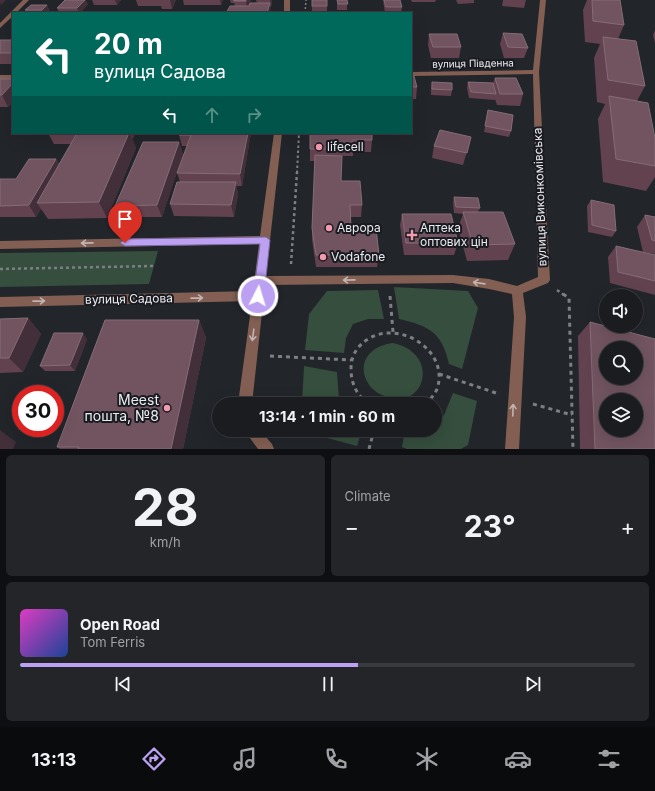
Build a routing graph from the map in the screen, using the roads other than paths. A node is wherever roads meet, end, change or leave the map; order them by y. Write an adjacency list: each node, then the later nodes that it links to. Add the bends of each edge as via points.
1 (26, 0): 4 (street)
2 (287, 0): 5 (street)
3 (542, 0): 8 (street, вулиця Виконкомівська)
4 (14, 12)
5 (287, 12)
6 (12, 14): 7 (street)
7 (0, 26)
8 (536, 72): 9 (street, вулиця Південна); 16 (street, вулиця Виконкомівська, via 544,280)
9 (412, 74)
10 (0, 77): 11 (street)
11 (12, 77)
12 (278, 134): 13 (street)
13 (266, 240): 14 (street, one-way to 14); 15 (street)
14 (0, 245)
15 (260, 281): 16 (street, one-way to 15, via 453,279); 17 (street)
16 (517, 291): 22 (street, one-way to 16, via 513,399 520,317)
17 (258, 296): 18 (street, вулиця Садова, one-way to 17); 19 (street, one-way to 19)
18 (0, 302)
19 (246, 397)
20 (257, 437): 21 (street)
21 (267, 449)
22 (512, 449)

